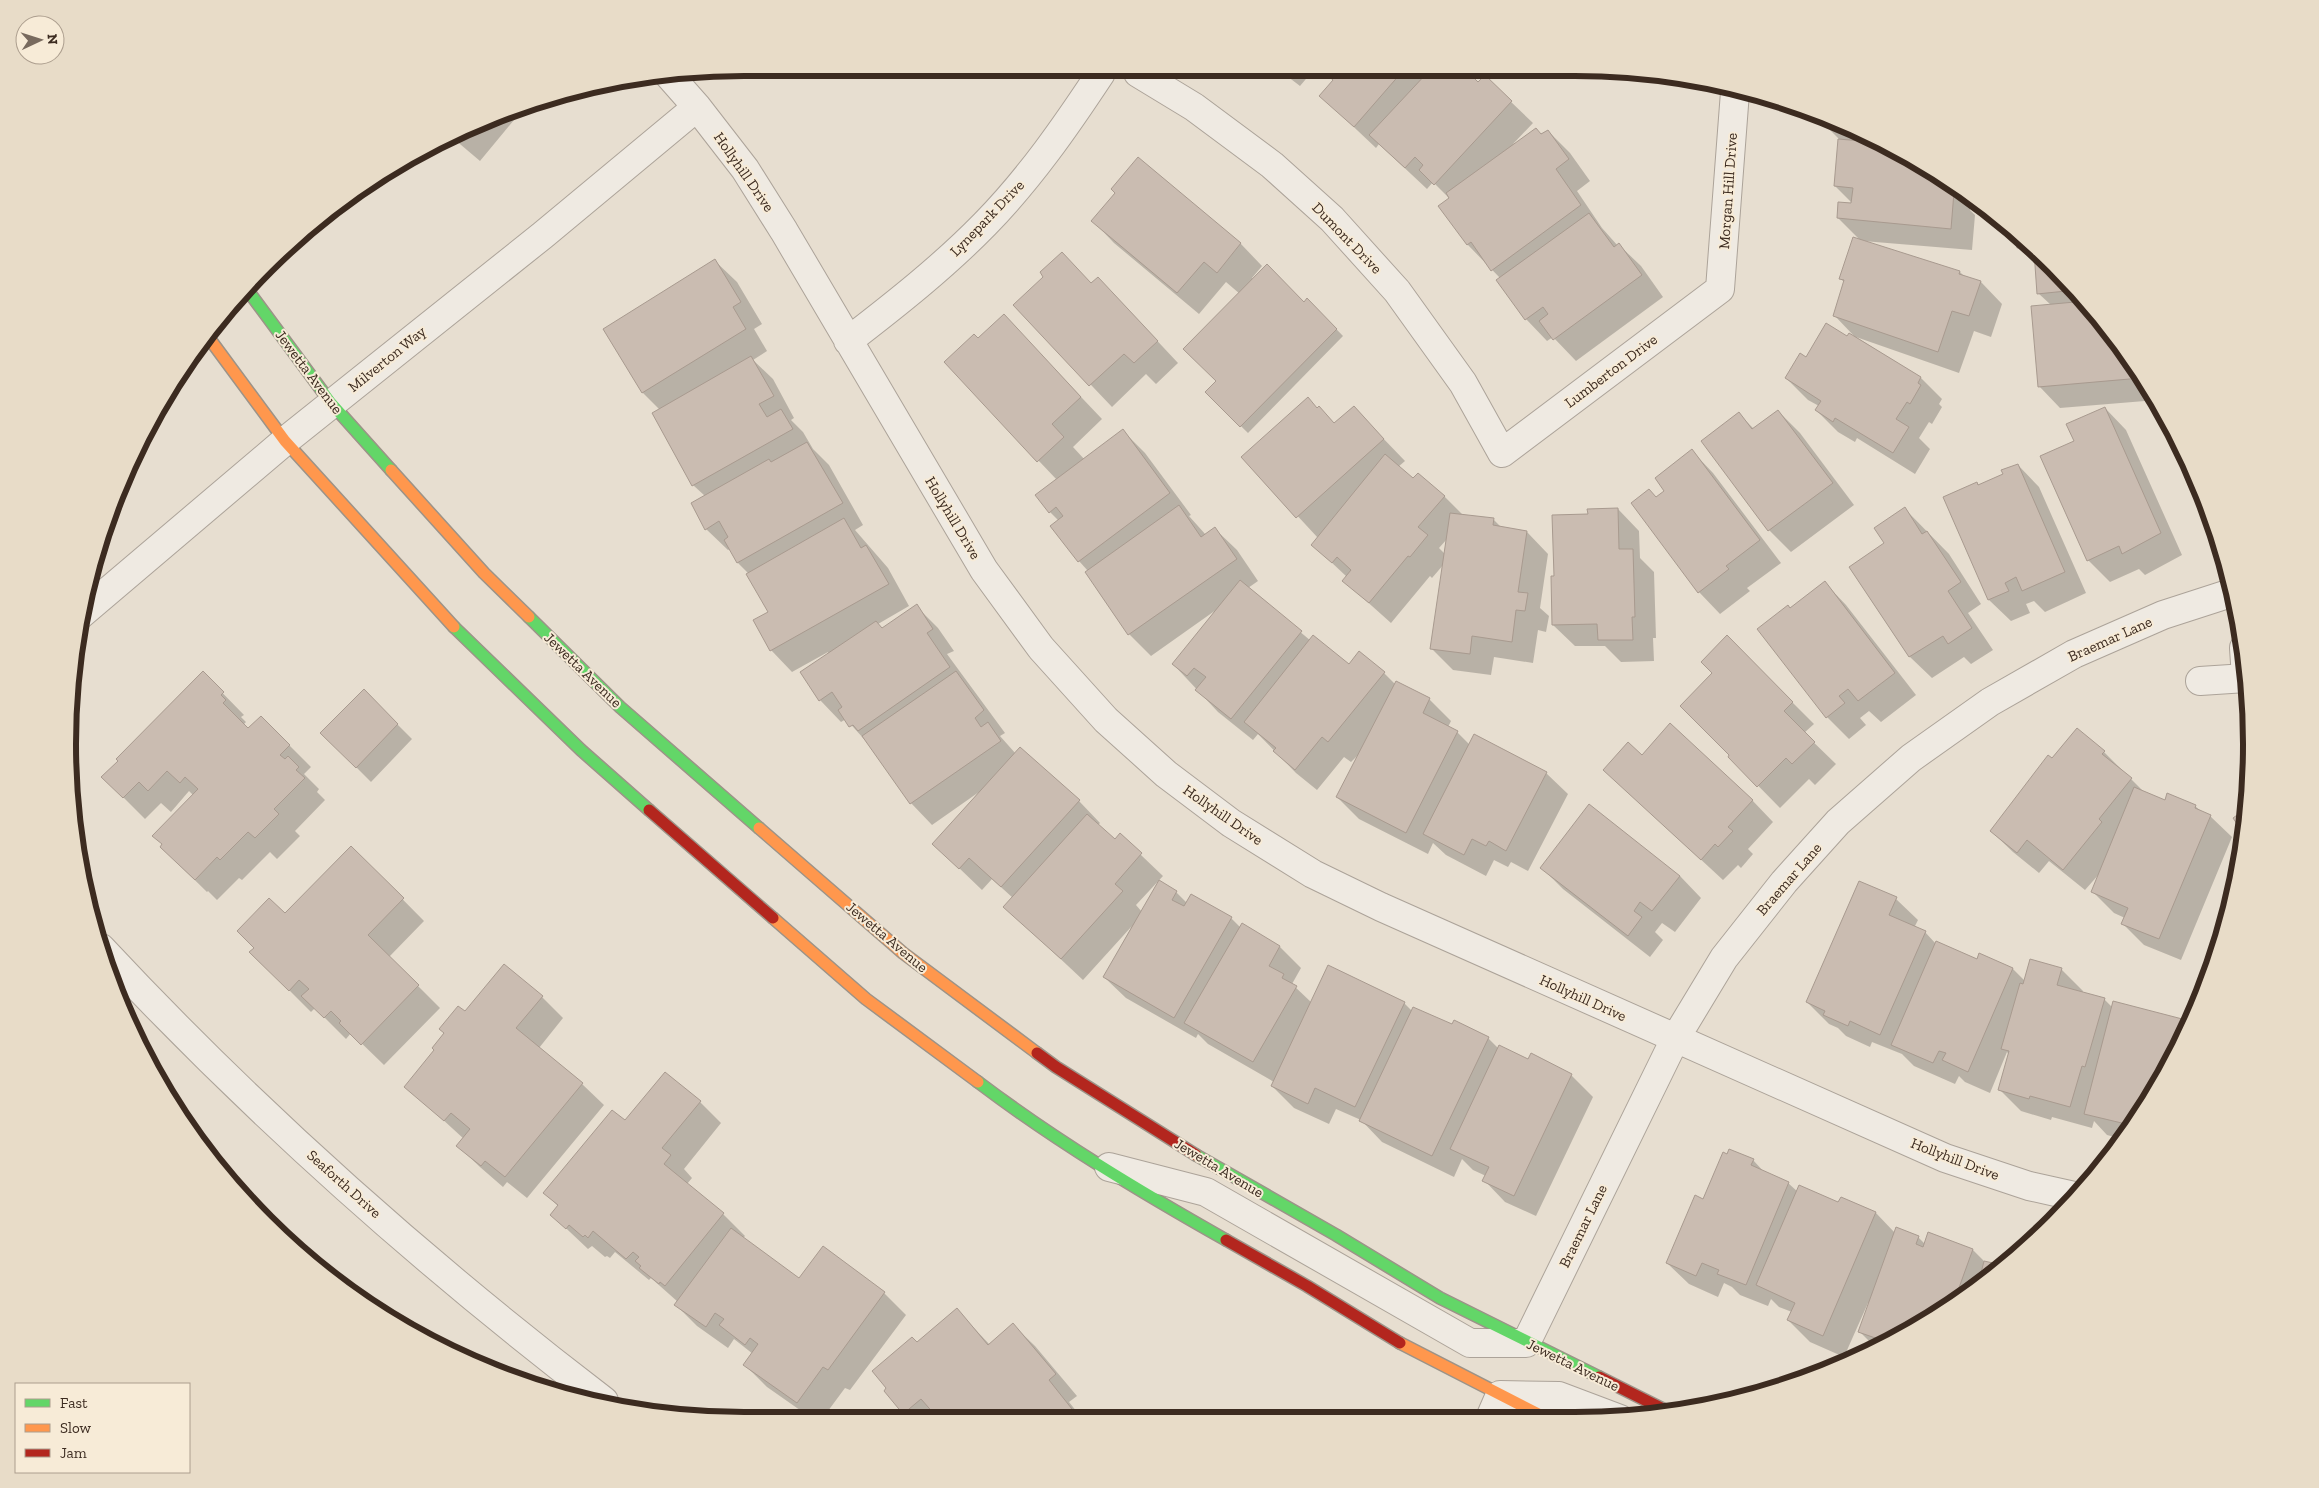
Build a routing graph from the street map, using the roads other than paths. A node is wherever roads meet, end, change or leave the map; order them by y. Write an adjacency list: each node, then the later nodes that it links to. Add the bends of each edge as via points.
1 (1100, 76): 9 (street, Lynepark Drive, via 1049,150 985,224 922,284)
2 (1143, 76): 12 (street, Dumont Drive, via 1194,107 1272,165 1332,219 1397,291 1463,383)
3 (673, 81): 5 (street, Hollyhill Drive)
4 (1735, 96): 6 (street, Morgan Hill Drive)
5 (697, 107): 9 (street, Hollyhill Drive, via 745,168); 10 (street, Milverton Way, via 543,235)
6 (1720, 289): 12 (street, Lumberton Drive)
7 (251, 295): 10 (street, Jewetta Avenue)
8 (211, 341): 11 (street)
9 (848, 341): 19 (street, Hollyhill Drive, via 984,570 1041,648 1106,720 1166,774 1231,823 1313,874 1381,908)
10 (331, 403): 11 (street, Milverton Way); 22 (street, Jewetta Avenue, via 484,573 620,707 903,952 1056,1067 1198,1156 1440,1298)
11 (285, 441): 14 (street, Milverton Way); 20 (street, via 441,614 581,750 866,999 1023,1116)
12 (1502, 453)
13 (2226, 596): 19 (street, Braemar Lane, via 2163,615 2074,654 1990,702 1911,758 1838,822 1784,882 1724,958)
14 (91, 606)
15 (2239, 678): 16 (street)
16 (2200, 681)
17 (119, 977): 18 (street, Seaforth Drive)
18 (127, 991): 23 (street, Seaforth Drive, via 407,1241 516,1333)
19 (1675, 1039): 21 (street, Hollyhill Drive, via 1945,1158 2029,1186); 22 (street, Braemar Lane)
20 (1100, 1165): 22 (street, via 1206,1192 1470,1343); 25 (street, via 1184,1218 1307,1286)
21 (2067, 1194)
22 (1526, 1342): 24 (street, Jewetta Avenue)
23 (596, 1395)
24 (1658, 1406)
25 (1495, 1407): 26 (street, via 1559,1396); 27 (street)
26 (1599, 1411)
27 (1517, 1412)

